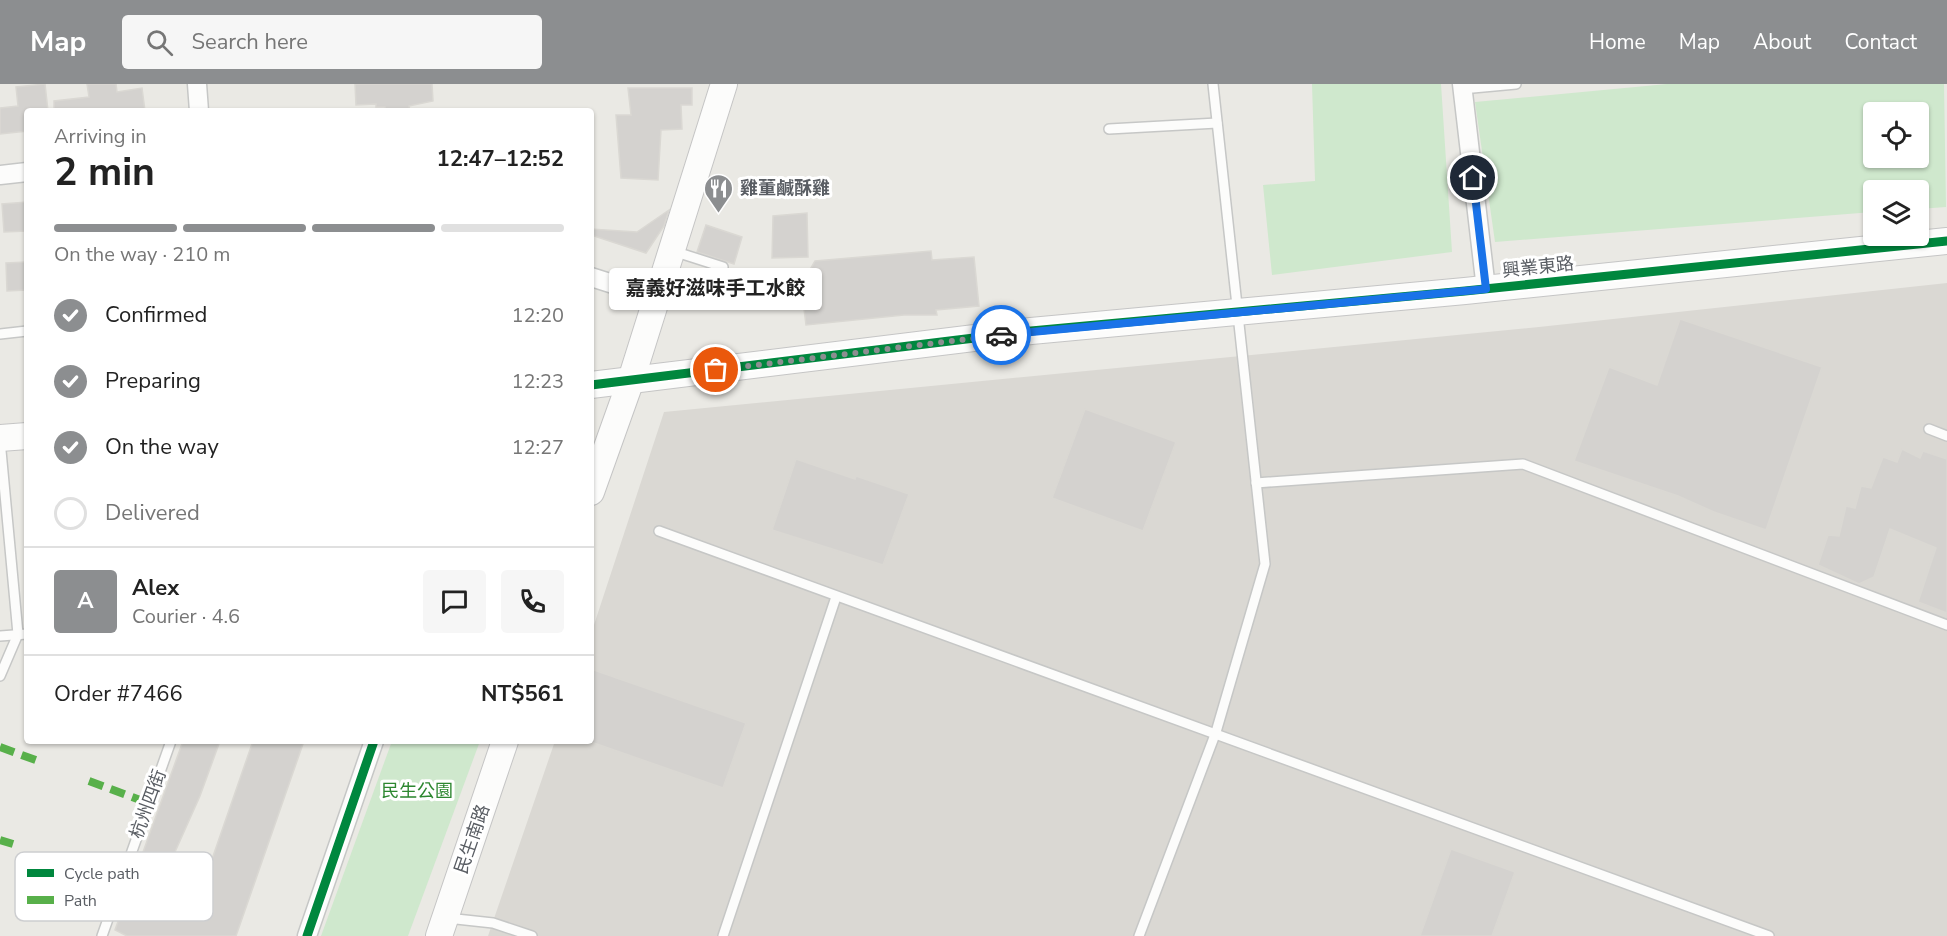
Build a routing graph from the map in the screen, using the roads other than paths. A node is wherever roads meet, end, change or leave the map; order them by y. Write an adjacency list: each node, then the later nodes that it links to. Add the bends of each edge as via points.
1 (197, 84): 6 (street)
2 (724, 84): 12 (street)
3 (1213, 84): 7 (lane)
4 (1516, 84): 5 (lane)
5 (1462, 87): 15 (street)
6 (200, 108)
7 (1217, 123): 8 (lane); 17 (lane)
8 (1108, 129)
9 (24, 172): 10 (street)
10 (0, 175)
11 (1947, 241): 15 (street, 興業東路)
12 (671, 251): 13 (lane); 16 (street)
13 (723, 267)
14 (594, 278): 16 (street)
15 (1486, 289): 17 (street, 興業東路)
16 (657, 298): 20 (street)
17 (1236, 312): 20 (street, 興業東路, via 1031,331); 26 (lane)
18 (24, 331): 19 (lane)
19 (0, 334)
20 (631, 380): 21 (street, 興業東路); 27 (street)
21 (594, 385)
22 (1929, 429): 24 (lane)
23 (24, 436): 25 (street)
24 (1947, 436)
25 (0, 438): 31 (lane)
26 (1256, 483): 30 (lane, via 1523,464); 34 (lane, via 1265,564)
27 (594, 484)
28 (659, 531): 29 (lane)
29 (836, 597): 34 (lane); 44 (lane)
30 (1947, 625)
31 (23, 634): 32 (lane); 33 (lane)
32 (0, 636)
33 (0, 676)
34 (1216, 732): 45 (lane); 46 (lane)
35 (170, 744): 38 (lane, 杭州四街)
36 (373, 744): 42 (street)
37 (504, 744): 40 (street, 民生南路)
38 (132, 852)
39 (107, 921): 41 (lane, 杭州四街)
40 (442, 927): 43 (lane, via 493,923)
41 (102, 936)
42 (307, 936)
43 (532, 936)
44 (723, 936)
45 (1139, 936)
46 (1769, 936)

